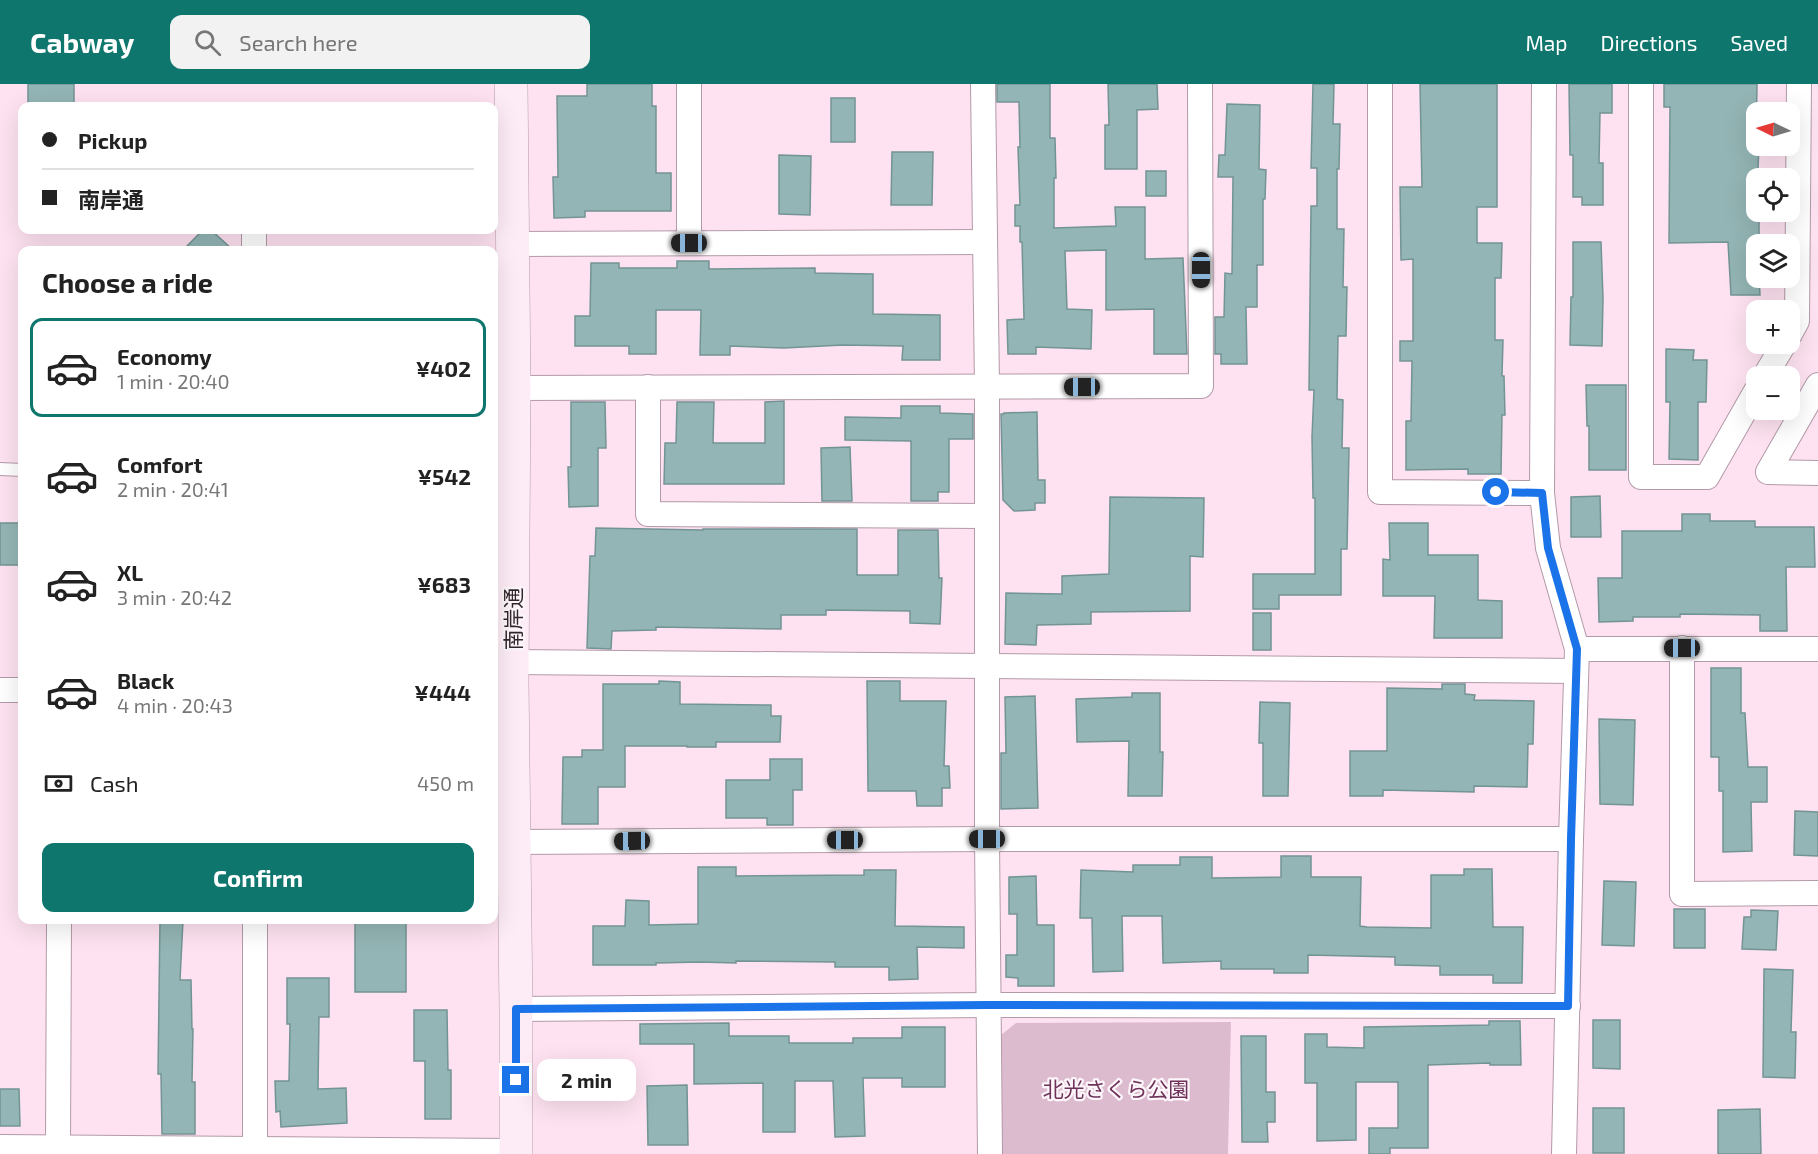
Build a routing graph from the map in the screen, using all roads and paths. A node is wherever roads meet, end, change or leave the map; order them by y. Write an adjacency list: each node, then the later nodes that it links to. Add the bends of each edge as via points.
1 (511, 84): 9 (main road, 南岸通)
2 (689, 84): 11 (street)
3 (982, 84): 10 (street)
4 (1200, 84): 16 (street, via 1201,386)
5 (1380, 84): 22 (street, via 1380,492)
6 (1544, 84): 22 (street)
7 (1641, 84): 18 (street, via 1641,477 1707,477)
8 (1799, 84): 13 (street)
9 (502, 210): 12 (main road, 南岸通)
10 (984, 242): 11 (street); 16 (street)
11 (689, 243): 12 (street)
12 (512, 244): 17 (main road, 南岸通)
13 (1797, 300)
14 (1818, 385): 21 (street, via 1768,472)
15 (648, 387): 16 (street); 17 (street); 23 (street, via 648,514)
16 (987, 387): 23 (street)
17 (514, 388): 28 (main road, 南岸通)
18 (1746, 409)
19 (0, 469): 20 (lane)
20 (18, 470)
21 (1818, 473)
22 (1542, 493): 26 (street, via 1548,548)
23 (987, 516): 27 (street)
24 (1682, 648): 25 (street); 26 (street); 34 (street, via 1682,894)
25 (1818, 649)
26 (1577, 660): 27 (street); 32 (street)
27 (987, 667): 28 (street); 31 (street)
28 (506, 676): 33 (main road, 南岸通)
29 (0, 690): 30 (street)
30 (18, 690)
31 (987, 839): 32 (street); 33 (street); 37 (street)
32 (1571, 839): 38 (street)
33 (514, 842): 39 (main road, 南岸通)
34 (1818, 894)
35 (59, 924): 41 (street)
36 (255, 924): 42 (street)
37 (988, 1005): 38 (street); 39 (street); 44 (street)
38 (1568, 1006): 45 (street)
39 (516, 1009): 43 (main road, 南岸通)
40 (0, 1147): 41 (street)
41 (58, 1147): 42 (street)
42 (255, 1152): 43 (street)
43 (515, 1153)
44 (990, 1154)
45 (1564, 1154)

